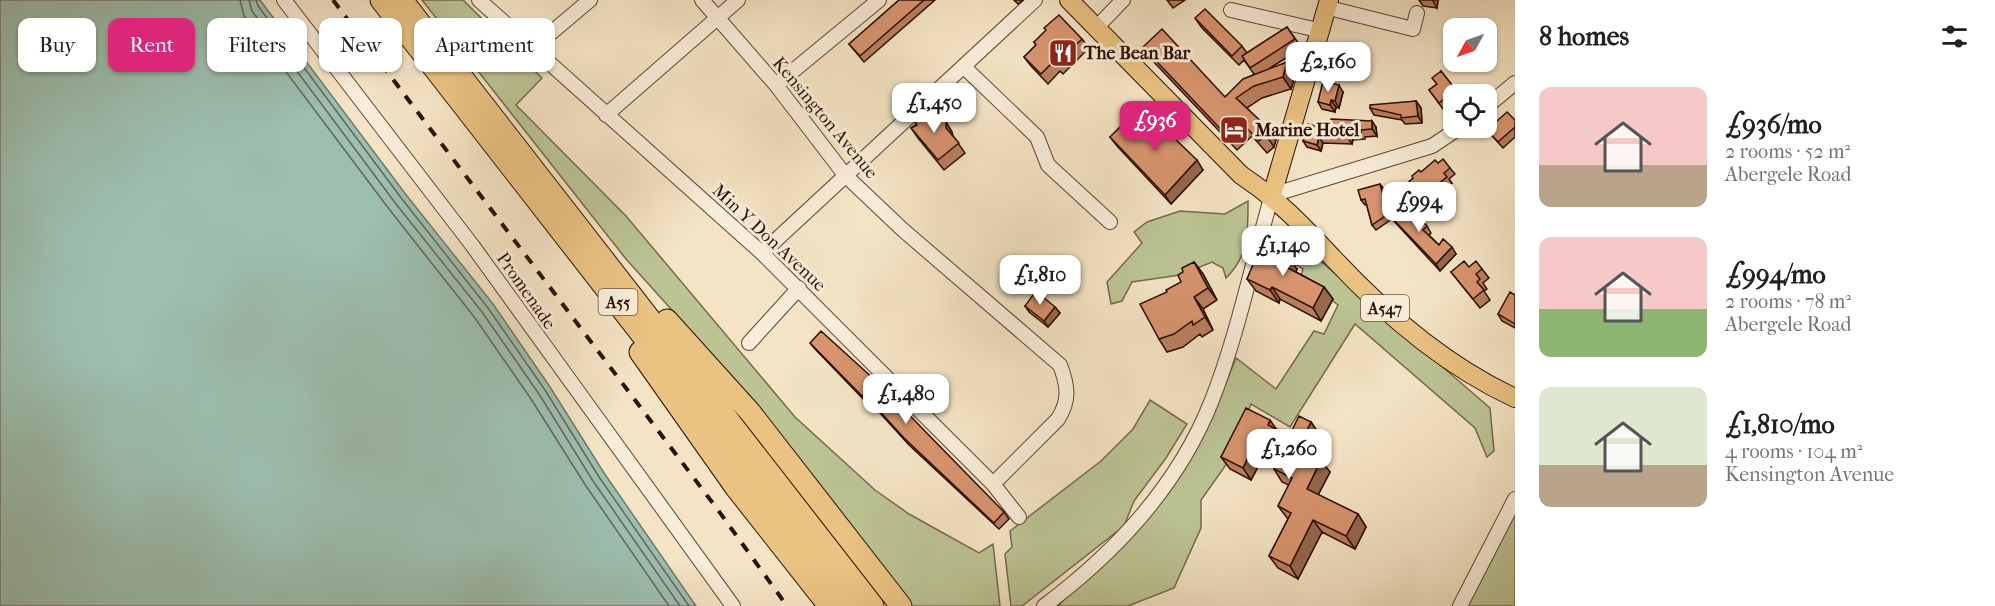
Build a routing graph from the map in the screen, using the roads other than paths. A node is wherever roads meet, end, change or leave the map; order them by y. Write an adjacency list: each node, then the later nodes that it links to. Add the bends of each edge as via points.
1 (285, 0): 38 (street, Promenade, via 472,245)
2 (381, 0): 28 (highway, A55)
3 (402, 0): 28 (highway, A55)
4 (479, 0): 15 (street, Min Y Don Avenue)
5 (590, 0): 18 (street)
6 (702, 0): 16 (street, Kensington Avenue)
7 (738, 0): 16 (street)
8 (879, 0): 23 (street)
9 (1035, 0): 20 (street)
10 (1069, 0): 17 (main road, A547)
11 (1123, 0): 17 (street)
12 (1329, 4): 14 (street, via 1413,29); 19 (main road)
13 (1231, 10): 19 (street)
14 (1417, 13)
15 (498, 18)
16 (717, 18): 23 (street, Kensington Avenue); 25 (street)
17 (1096, 28): 29 (main road, A547, via 1241,175)
18 (555, 30)
19 (1322, 31): 29 (main road)
20 (963, 67): 27 (street); 30 (street, via 1036,137 1048,165)
21 (555, 70): 25 (street, Min Y Don Avenue)
22 (1515, 83): 24 (street)
23 (776, 85): 27 (street, Kensington Avenue)
24 (1497, 98)
25 (606, 115): 31 (street, Min Y Don Avenue)
26 (1444, 138): 29 (street, via 1432,146)
27 (845, 175): 31 (street); 35 (street, Kensington Avenue, via 1060,365 1068,394 1065,408)
28 (538, 188): 39 (highway, via 701,440); 40 (highway, A55); 41 (highway, A55); 42 (highway, via 750,412)
29 (1272, 195): 34 (main road, A547, via 1416,335 1450,362); 43 (street, via 1213,399 1183,456 1118,543)
30 (1110, 222)
31 (762, 252): 32 (street, Min Y Don Avenue)
32 (799, 288): 33 (street); 35 (street, Min Y Don Avenue)
33 (749, 343)
34 (1515, 398)
35 (993, 484): 37 (street, Min Y Don Avenue)
36 (1515, 499): 44 (street)
37 (1019, 517)
38 (733, 606)
39 (829, 606)
40 (853, 606)
41 (873, 606)
42 (900, 606)
43 (1044, 606)
44 (1460, 606)

